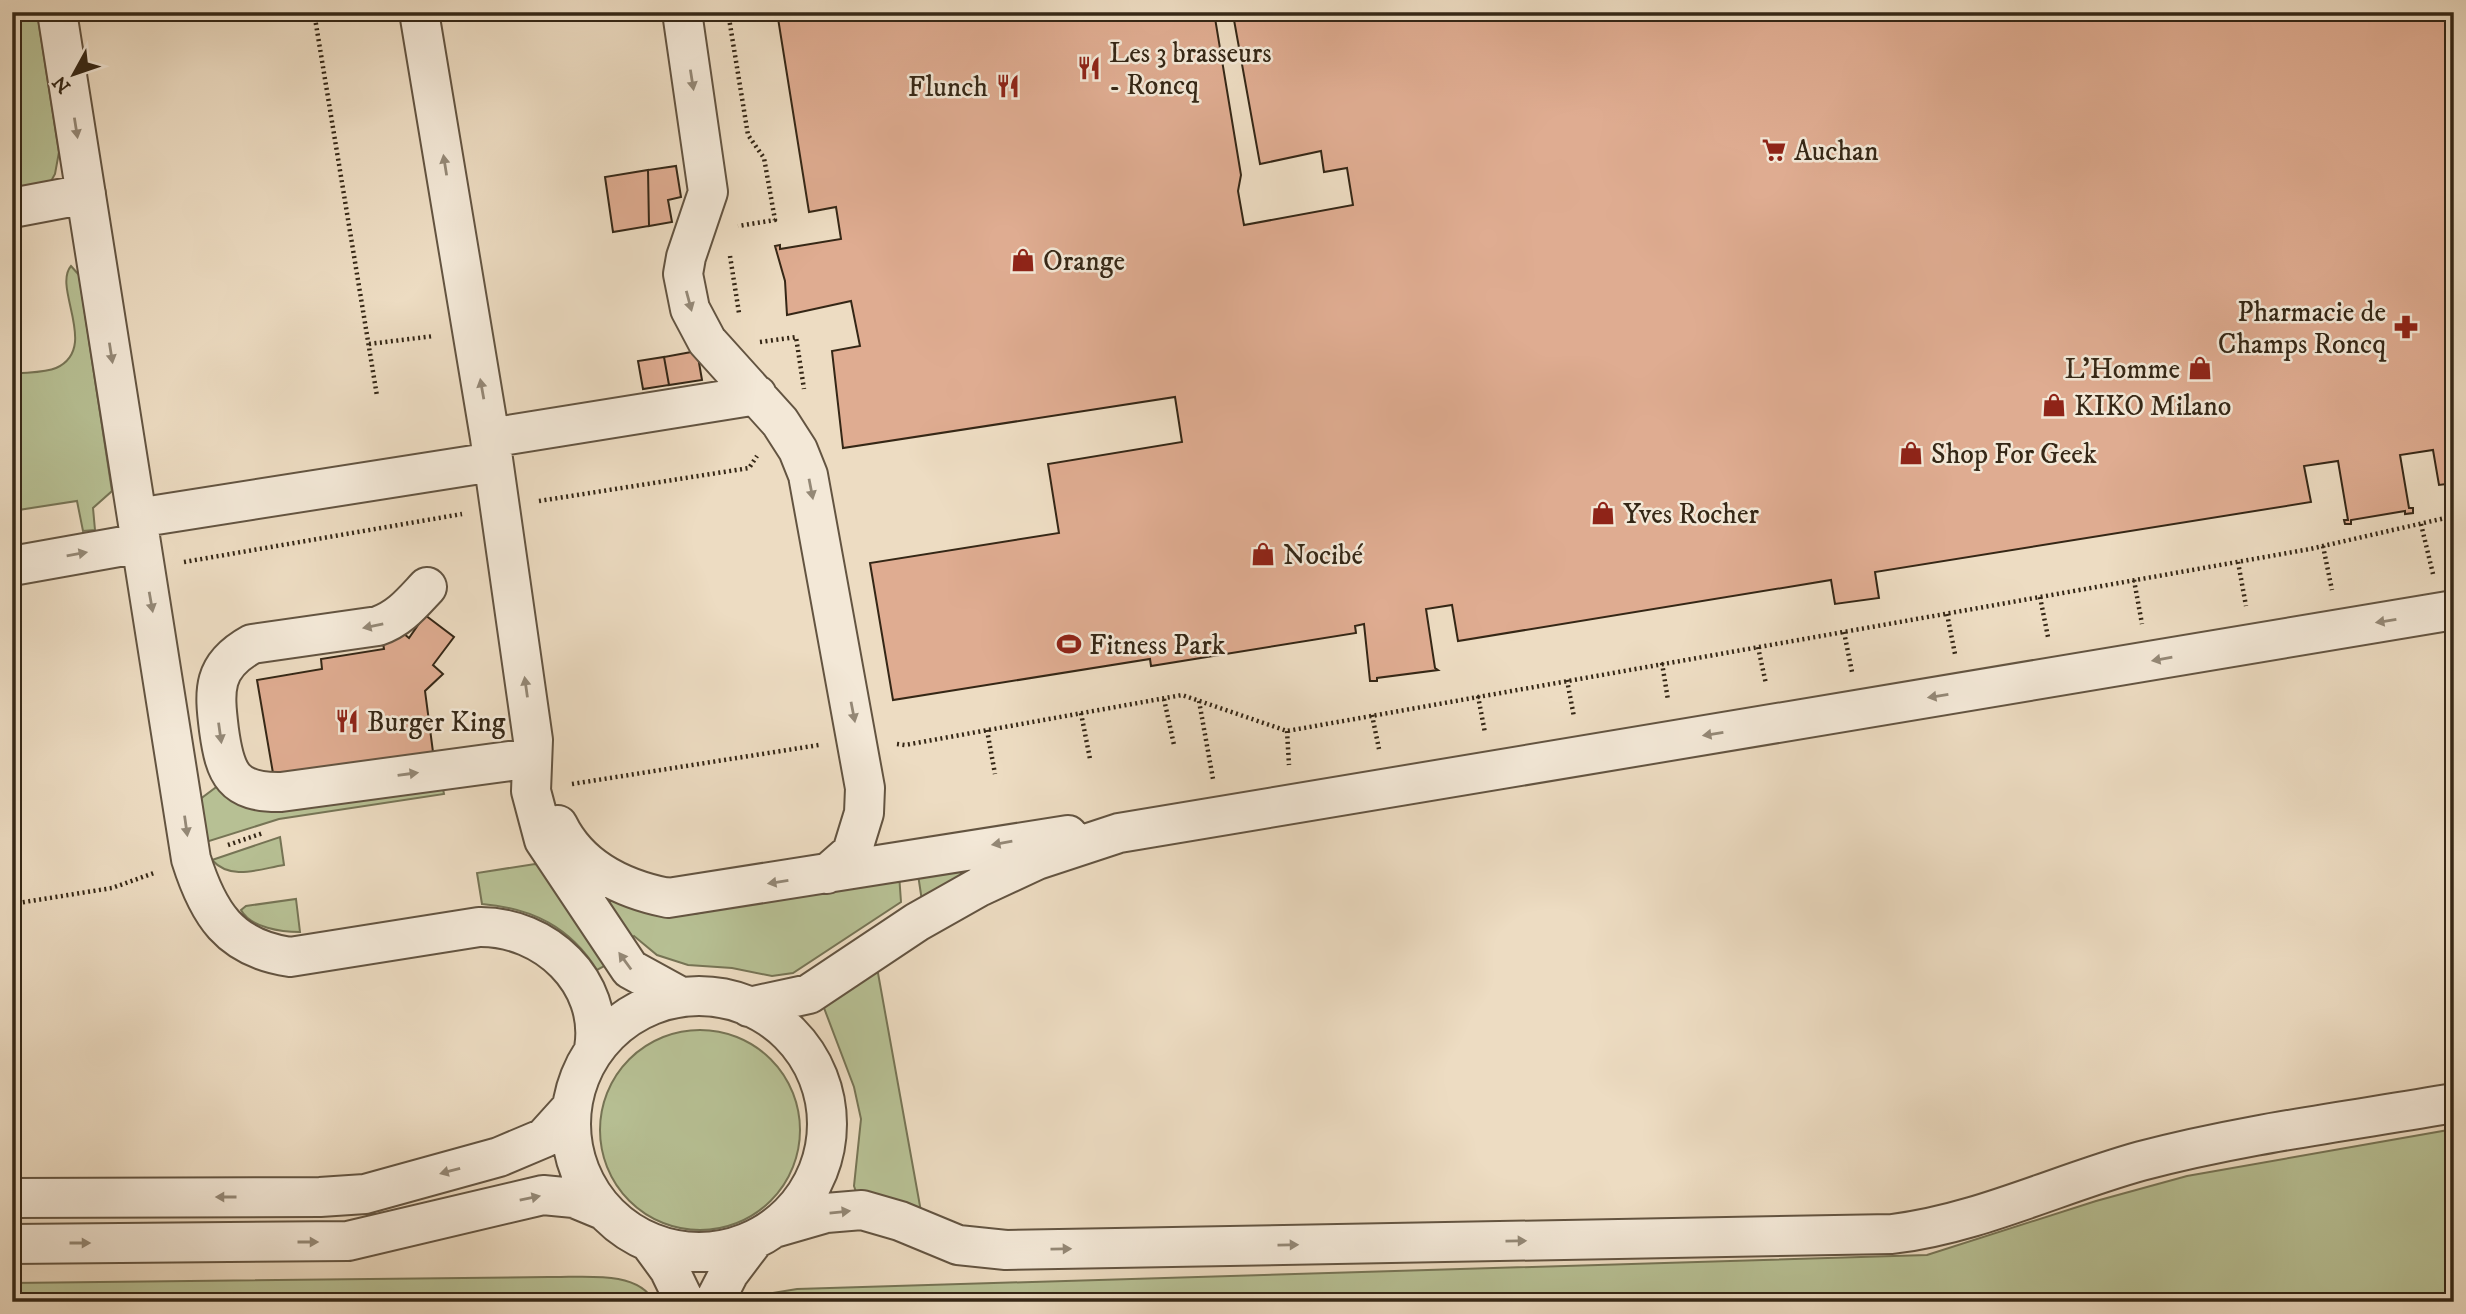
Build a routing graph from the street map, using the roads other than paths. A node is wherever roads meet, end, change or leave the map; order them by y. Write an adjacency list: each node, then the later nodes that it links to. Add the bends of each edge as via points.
1 (57, 12): 4 (street, one-way to 4)
2 (419, 12): 7 (street, one-way to 2)
3 (682, 12): 6 (street, one-way to 6, via 708,192 686,257 686,290 706,341)
4 (86, 194): 5 (street); 8 (street, one-way to 8)
5 (12, 208)
6 (757, 395): 7 (street); 14 (street, one-way to 14, via 798,450 808,475 858,739 865,794 859,834 852,852)
7 (492, 450): 8 (street); 12 (street, one-way to 7)
8 (139, 530): 9 (street, one-way to 8); 17 (street, one-way to 17, via 191,859 202,895 219,920 244,941 290,957 479,927 511,929 538,940 569,966 586,992 595,1018)
9 (12, 566)
10 (427, 587): 12 (street, one-way to 12, via 394,620 378,626 252,644 236,653 217,680 214,694 224,762 230,774 249,789 281,792)
11 (2448, 611): 13 (street, one-way to 13)
12 (536, 763): 14 (street, one-way to 12, via 690,897 648,894 604,876 560,830); 15 (street, one-way to 12, via 630,969 554,857 533,809)
13 (1119, 832): 14 (street, one-way to 14, via 1024,839); 16 (street, via 1037,860 979,887 808,994)
14 (827, 874)
15 (681, 997): 16 (street, via 715,997); 17 (street, via 627,1017)
16 (749, 1007): 22 (street, via 778,1024 802,1048 818,1077 826,1110 826,1144 816,1176 799,1205)
17 (594, 1049): 19 (street)
18 (2454, 1103): 22 (street, one-way to 18, via 826,1213 862,1210 958,1245 1006,1250 1892,1234 1943,1226 2114,1169 2197,1147)
19 (572, 1107): 20 (street, one-way to 20, via 552,1131 533,1144 365,1194); 21 (street, via 576,1162)
20 (12, 1198)
21 (603, 1210): 23 (street); 24 (street, one-way to 21, via 348,1241 543,1195 574,1198)
22 (764, 1234): 23 (street, via 734,1248 692,1253); 26 (street, via 729,1273)
23 (650, 1243): 25 (street)
24 (12, 1244)
25 (685, 1302)
26 (714, 1302)

